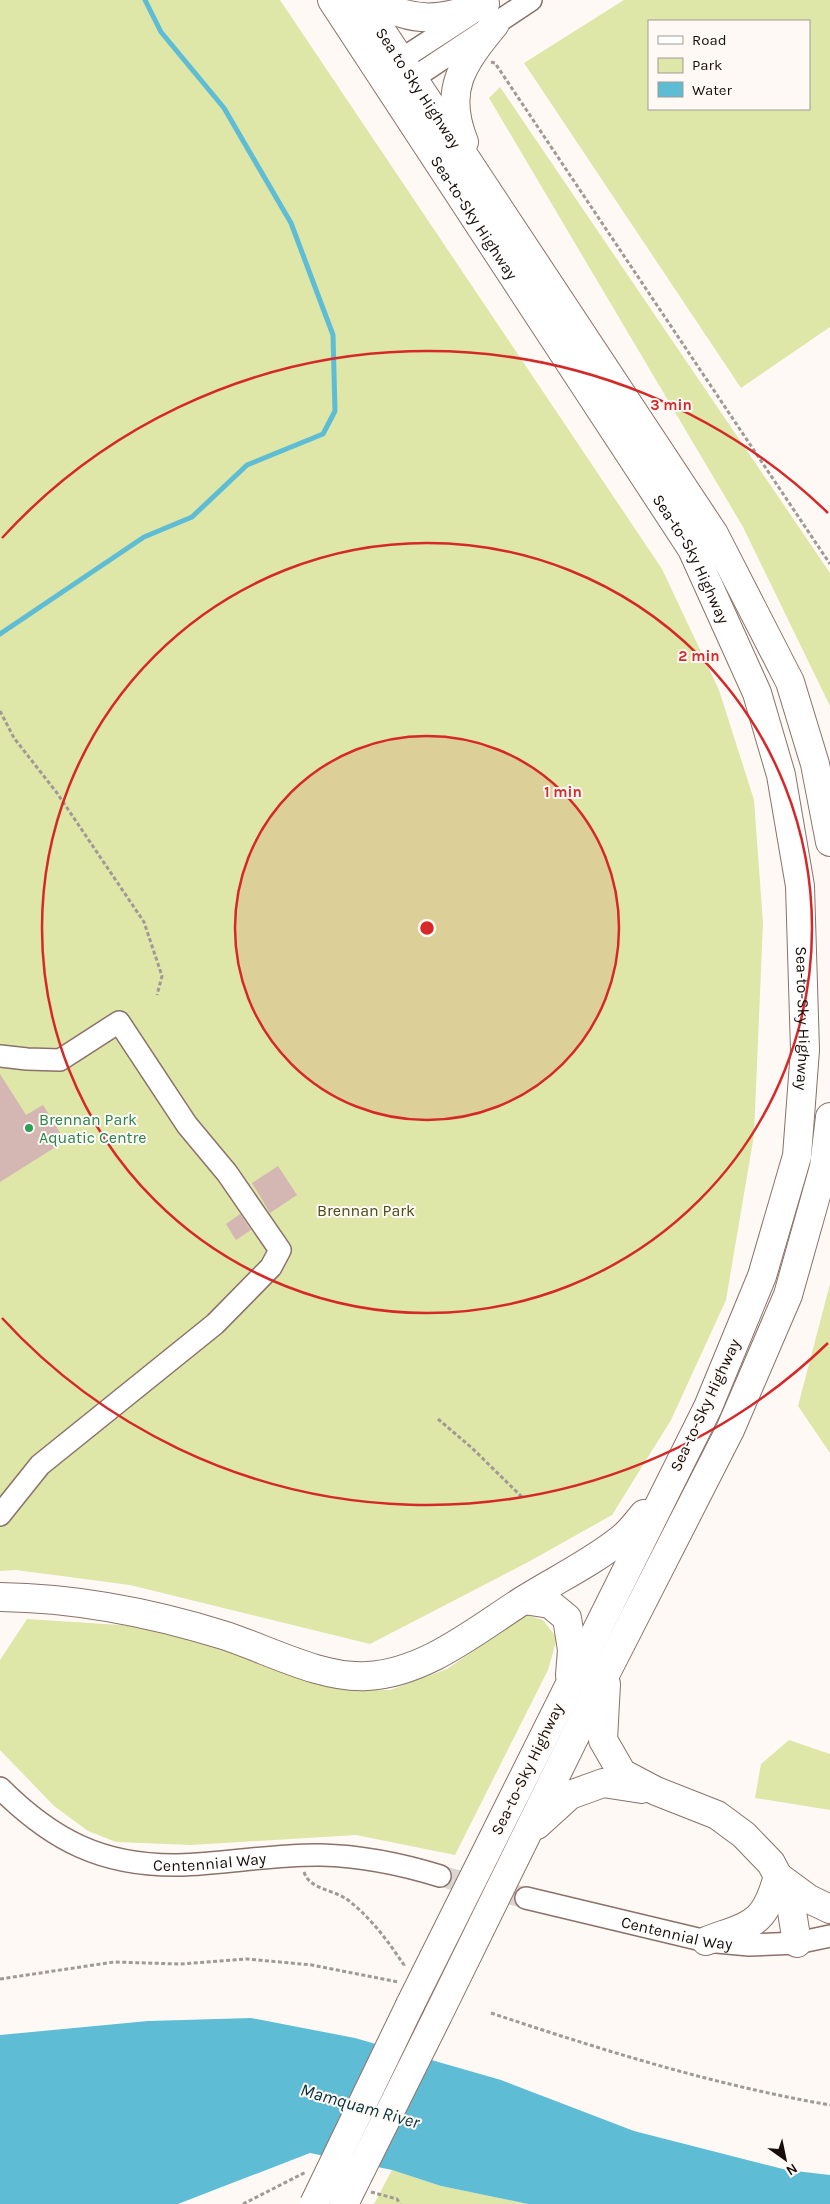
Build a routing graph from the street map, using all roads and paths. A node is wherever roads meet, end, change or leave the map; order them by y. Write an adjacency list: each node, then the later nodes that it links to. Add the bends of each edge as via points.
1 (332, 0): 7 (highway, Sea-to-Sky Highway)
2 (361, 0): 7 (highway, Sea to Sky Highway)
3 (372, 0): 5 (highway, via 426,19)
4 (531, 0): 5 (street)
5 (491, 9): 7 (street); 8 (highway, via 455,86 455,116)
6 (482, 61): 9 (path, via 495,63)
7 (397, 75): 8 (highway, Sea to Sky Highway); 16 (highway, Sea-to-Sky Highway, via 692,549 757,693 781,775 800,886 805,1050 796,1156 762,1276 708,1407)
8 (477, 176): 11 (highway, Sea-to-Sky Highway, via 714,534 790,682 815,764)
9 (830, 564)
10 (0, 711): 12 (path, via 14,738 57,793 144,922 162,976)
11 (830, 842)
12 (157, 995)
13 (0, 1056): 18 (street, via 60,1060 119,1022 187,1125 228,1173 280,1250 271,1267 215,1324 40,1465)
14 (830, 1118): 21 (highway, Sea-to-Sky Highway, via 824,1168 788,1295 730,1430)
15 (438, 1419): 17 (path)
16 (662, 1495): 20 (highway, via 622,1538 578,1569); 22 (highway, Sea-to-Sky Highway)
17 (523, 1498)
18 (0, 1515)
19 (0, 1597): 20 (highway, via 126,1610 222,1635 342,1675 368,1676 401,1670 426,1660)
20 (524, 1600): 22 (highway, via 550,1604 567,1618 572,1650)
21 (606, 1673): 24 (highway, via 603,1740 622,1773); 25 (highway, Sea-to-Sky Highway)
22 (570, 1683): 36 (highway, Sea-to-Sky Highway)
23 (0, 1788): 27 (street, Centennial Way, via 39,1824 60,1837 81,1848 124,1860 178,1865 289,1856 344,1856 398,1863)
24 (656, 1791): 25 (highway, via 603,1783 570,1795); 28 (highway, via 717,1815 744,1835 771,1863)
25 (526, 1834): 40 (highway, Sea-to-Sky Highway, bridge)
26 (303, 1866): 34 (path, via 306,1878 315,1886 347,1900 382,1933 404,1965)
27 (440, 1876)
28 (778, 1876): 30 (highway, via 809,1899); 32 (highway, via 763,1915 747,1926); 33 (highway, via 790,1899)
29 (526, 1898): 32 (street, Centennial Way)
30 (830, 1909)
31 (830, 1936): 33 (street, Centennial Way)
32 (706, 1941): 33 (street, Centennial Way, via 749,1945)
33 (797, 1943)
34 (403, 1974)
35 (0, 1979): 36 (path, via 114,1962 180,1964 247,1959 312,1965)
36 (406, 1994): 39 (highway, Sea-to-Sky Highway, bridge)
37 (491, 2013): 38 (path, via 684,2074)
38 (830, 2105)
39 (314, 2204)
40 (344, 2204)

